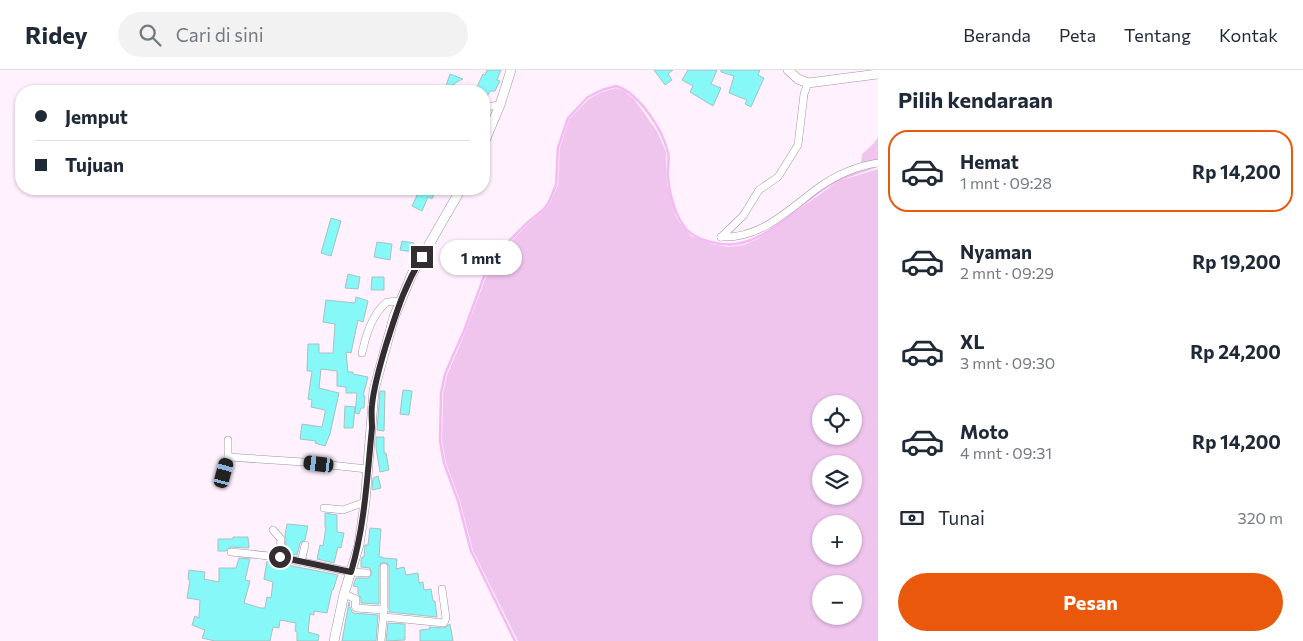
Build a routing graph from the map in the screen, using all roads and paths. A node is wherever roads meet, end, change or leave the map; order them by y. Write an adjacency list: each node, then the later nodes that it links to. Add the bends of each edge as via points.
1 (511, 70): 5 (street)
2 (788, 70): 4 (street)
3 (878, 74): 4 (street)
4 (808, 83): 8 (street, via 798,145 778,177 759,190 742,216 721,237 757,232 837,176)
5 (500, 105): 6 (street); 7 (street)
6 (490, 106)
7 (490, 129)
8 (878, 163)
9 (457, 195): 10 (street)
10 (400, 301): 11 (street, via 387,302 376,315); 14 (street, via 374,390)
11 (362, 353)
12 (228, 440): 13 (street)
13 (228, 457): 14 (street); 15 (street)
14 (368, 469): 16 (street)
15 (224, 473)
16 (365, 502): 17 (street, via 343,510); 24 (street, via 359,545)
17 (324, 508)
18 (273, 530): 21 (street, via 281,539)
19 (305, 545): 22 (street)
20 (231, 552): 21 (street)
21 (280, 557): 22 (street)
22 (301, 562): 24 (street)
23 (384, 567): 28 (street)
24 (351, 572): 25 (street); 27 (street)
25 (367, 573)
26 (442, 589): 28 (street, via 444,623)
27 (344, 594): 28 (street, via 356,599 356,608); 29 (street)
28 (384, 614): 30 (street)
29 (334, 641)
30 (382, 641)

